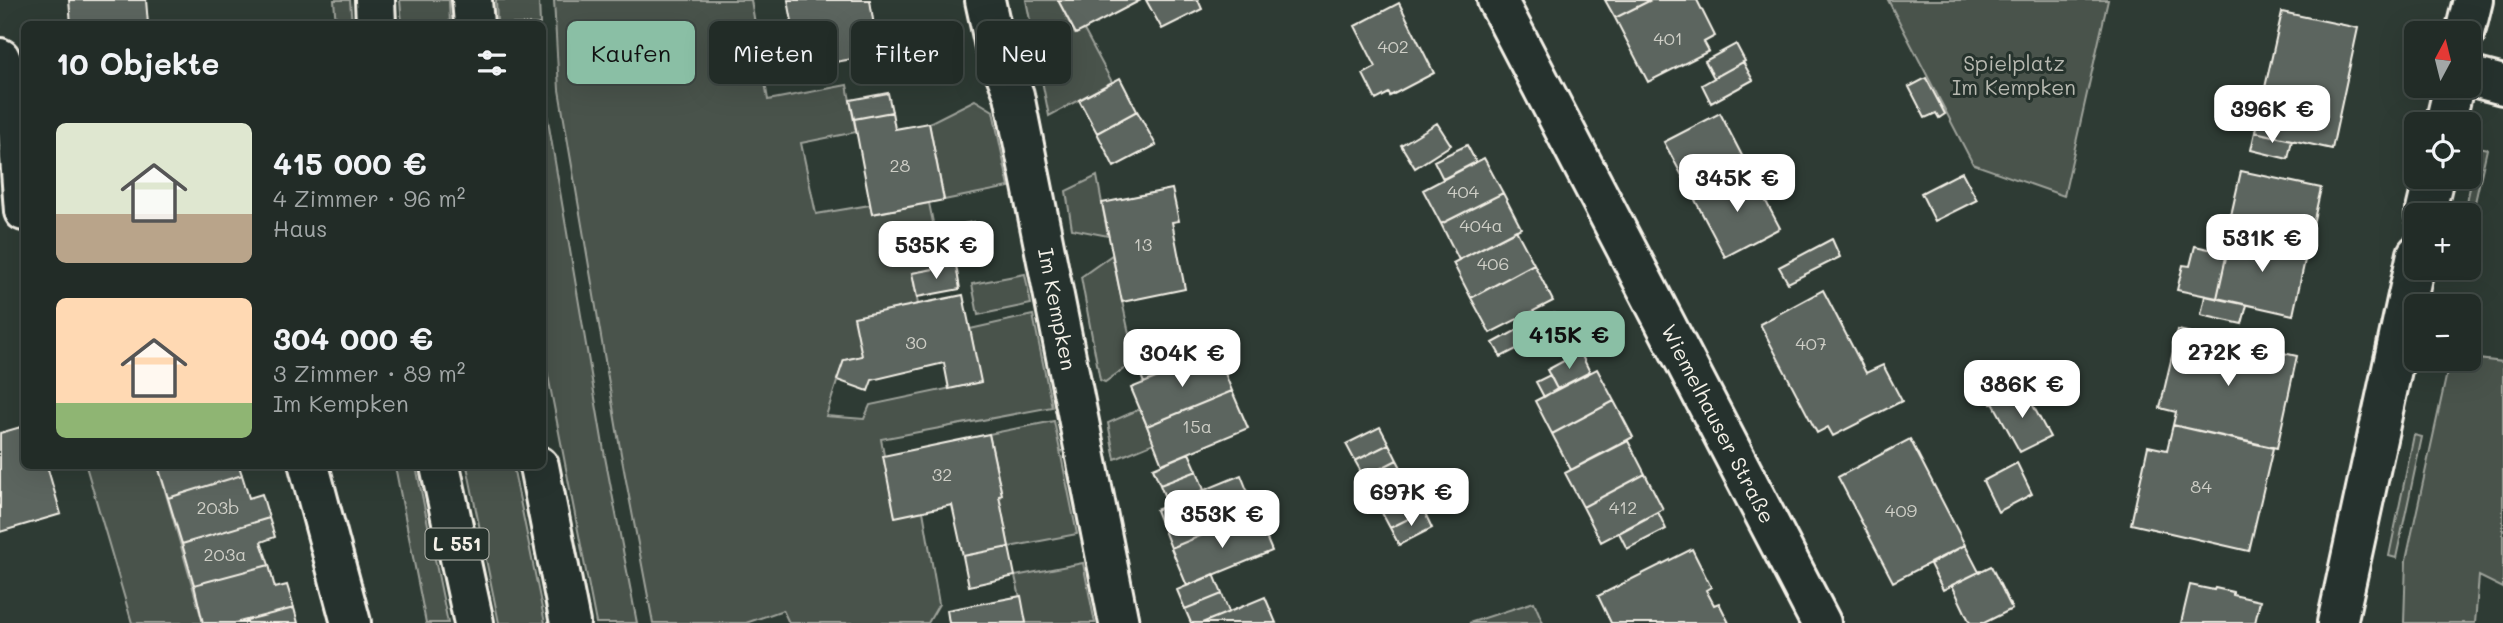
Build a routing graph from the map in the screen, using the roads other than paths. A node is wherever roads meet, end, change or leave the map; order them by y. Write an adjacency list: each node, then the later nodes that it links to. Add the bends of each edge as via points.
1 (375, 0): 6 (street)
2 (472, 0): 7 (street)
3 (985, 0): 20 (street, Im Kempken, via 995,46 1014,95)
4 (1497, 0): 21 (street, Wiemelhauser Straße)
5 (2473, 0): 8 (street)
6 (376, 21)
7 (474, 21)
8 (2468, 21)
9 (0, 58): 12 (street, via 15,91)
10 (2482, 79): 11 (street)
11 (2503, 85)
12 (21, 171)
13 (2411, 280): 22 (street)
14 (310, 469): 17 (street)
15 (441, 469): 18 (street, L 551)
16 (540, 469): 19 (street)
17 (351, 623)
18 (474, 623)
19 (570, 623)
20 (1119, 623)
21 (1821, 623)
22 (2337, 623)

